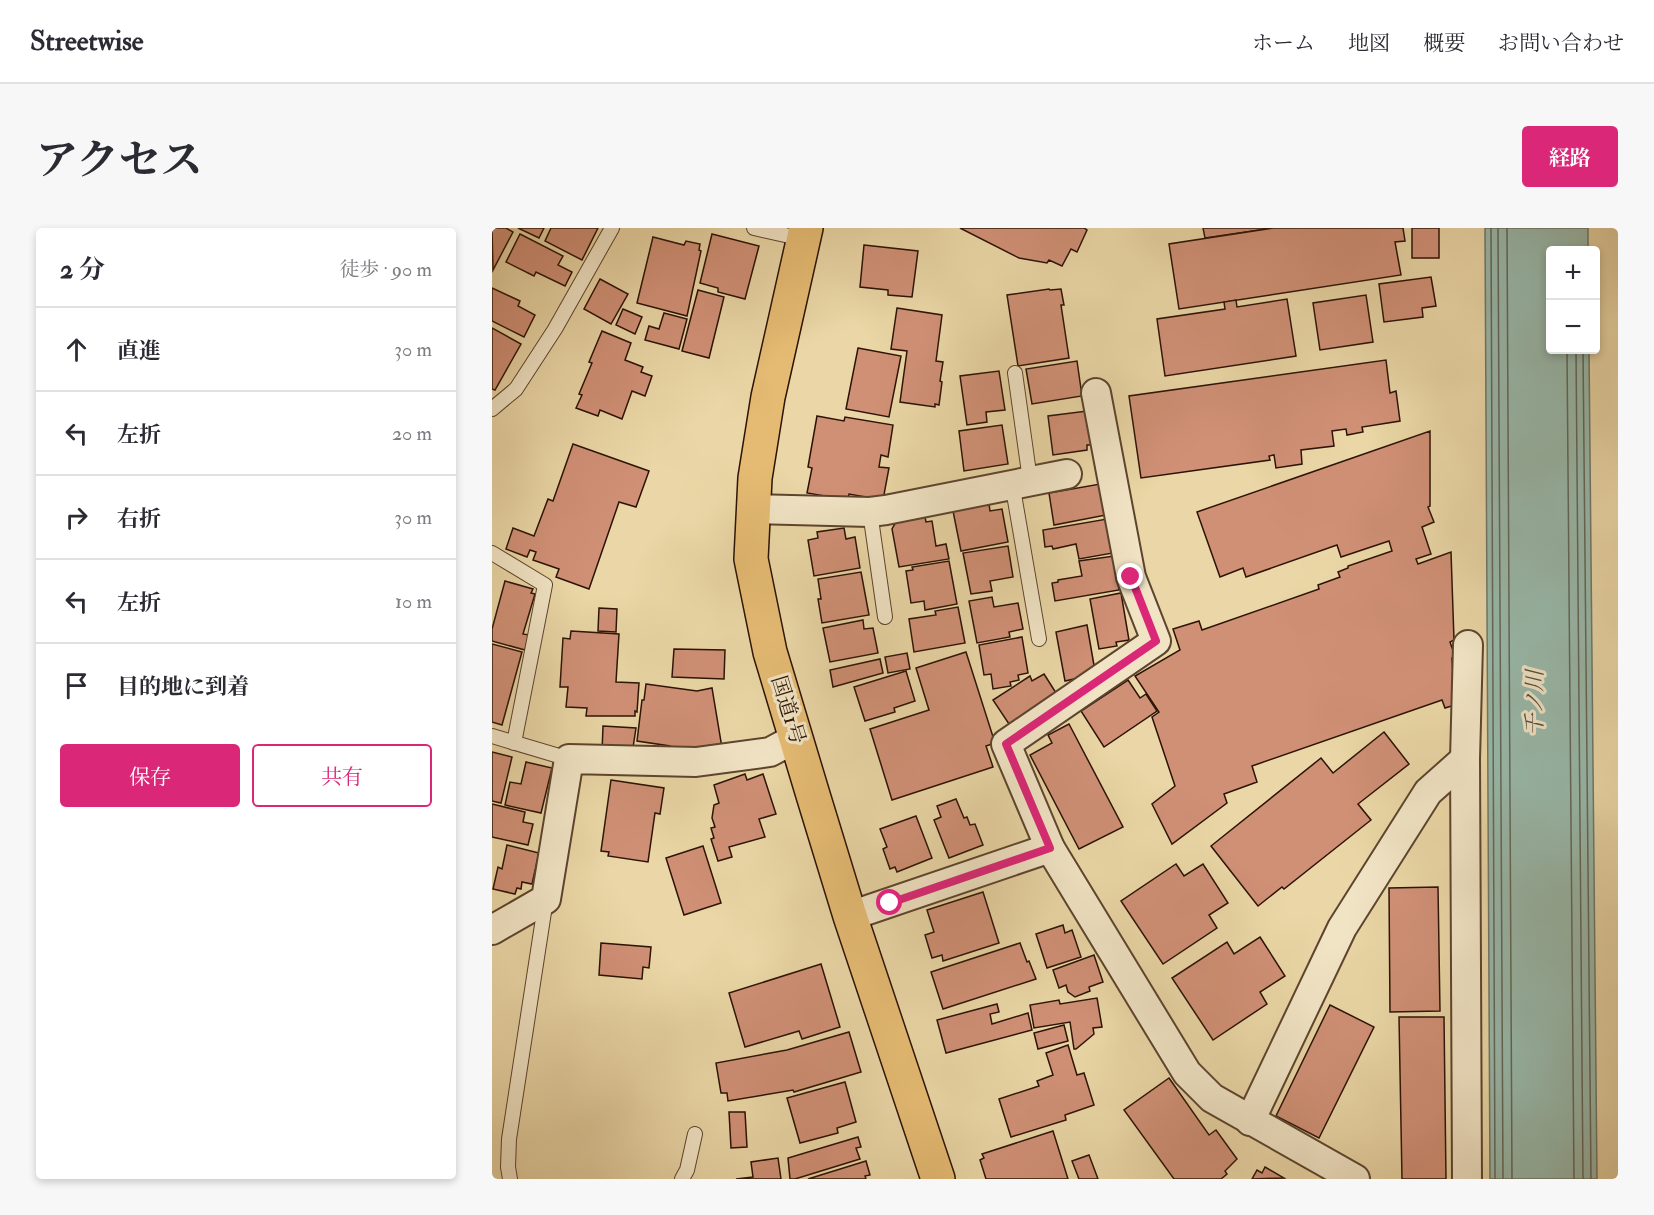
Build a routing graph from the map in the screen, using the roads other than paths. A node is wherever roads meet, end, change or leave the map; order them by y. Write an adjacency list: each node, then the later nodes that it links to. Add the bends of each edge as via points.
1 (612, 228): 6 (lane, via 516,389)
2 (754, 228): 3 (lane)
3 (805, 234): 9 (highway, 国道1号, via 768,398)
4 (1014, 373): 8 (lane)
5 (1096, 393): 20 (street, via 1131,577 1156,641 1006,744)
6 (492, 409)
7 (1067, 474): 8 (street)
8 (1021, 482): 10 (street); 13 (lane)
9 (753, 509): 10 (street); 16 (highway, 国道1号, via 751,559 770,652)
10 (870, 512): 12 (lane)
11 (492, 554): 17 (lane, via 545,585)
12 (885, 617)
13 (1039, 639)
14 (1468, 645): 19 (street)
15 (492, 736): 17 (lane)
16 (796, 738): 18 (street, via 770,752 696,762); 22 (highway, 国道1号)
17 (514, 743): 18 (lane)
18 (569, 759): 21 (street)
19 (1465, 759): 24 (street, via 1428,792 1342,928); 30 (street)
20 (1050, 848): 22 (street); 24 (street, via 1187,1073 1212,1098)
21 (546, 899): 23 (street); 26 (lane, via 509,1139)
22 (850, 916): 28 (highway, 国道1号)
23 (492, 930)
24 (1250, 1121): 29 (street)
25 (695, 1134): 27 (lane)
26 (510, 1179)
27 (682, 1179)
28 (938, 1179)
29 (1355, 1179)
30 (1467, 1179)

